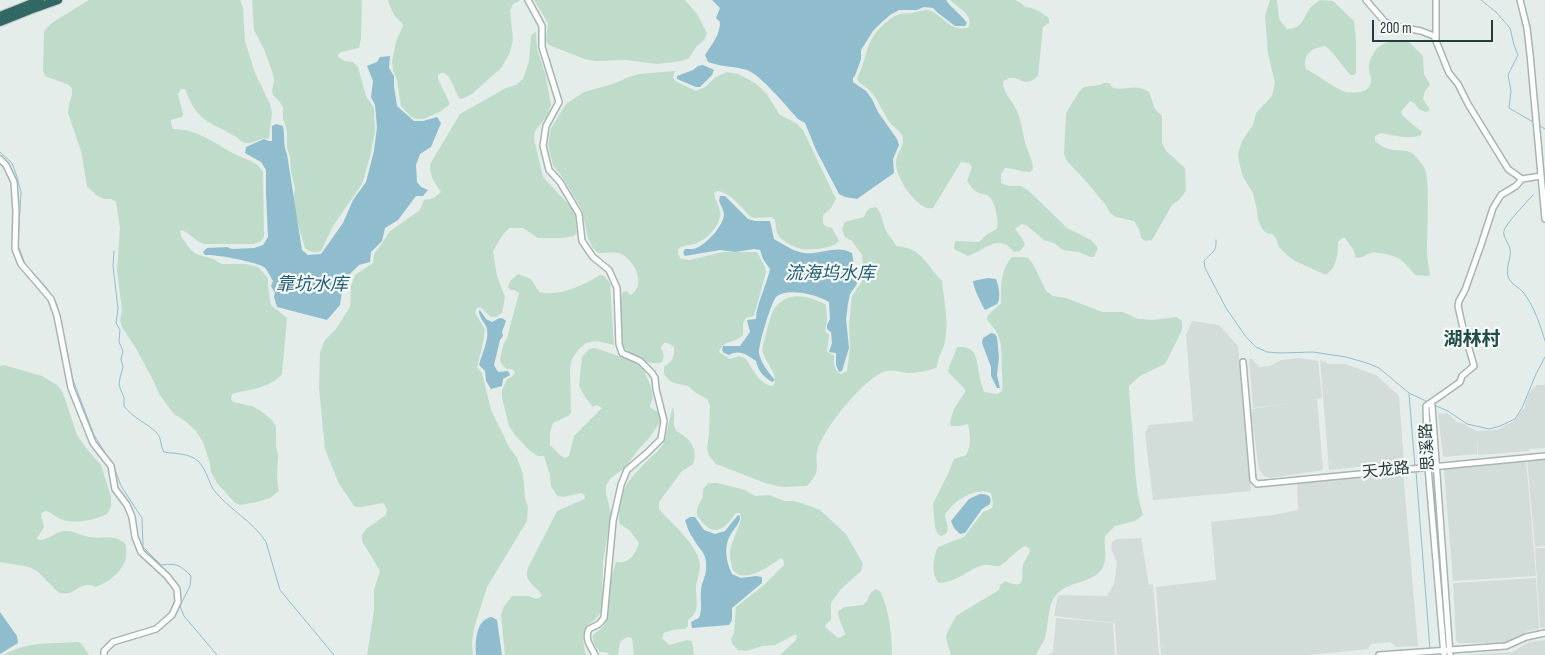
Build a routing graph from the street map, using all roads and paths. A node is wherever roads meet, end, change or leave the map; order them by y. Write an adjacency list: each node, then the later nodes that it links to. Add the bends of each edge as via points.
1 (40, 0): 7 (highway)
2 (58, 0): 8 (highway)
3 (528, 0): 23 (street, via 542,26 542,48 559,102 546,126 543,146 549,170 579,214 582,241 593,257 609,270 617,288 620,351 640,361 652,373 664,417 661,439 627,470 621,485 613,520 604,618 600,624 588,629 587,634)
4 (1366, 0): 9 (street, via 1385,22 1421,31)
5 (1436, 0): 9 (street)
6 (1520, 0): 11 (street, via 1527,28)
7 (0, 16)
8 (0, 22)
9 (1436, 39): 12 (street, via 1449,73 1468,104 1508,169)
10 (0, 159): 22 (street, via 14,182 15,249 21,264 50,299 57,316 71,388 93,443 111,466 115,490 127,505 141,552 177,588 178,602 172,615 156,630 113,642)
11 (1541, 176): 12 (street); 13 (street)
12 (1522, 179): 15 (street, via 1502,195 1493,208 1459,301 1474,366 1460,382)
13 (1545, 219)
14 (1243, 362): 18 (street, 天龙路, via 1253,480 1257,484)
15 (1430, 403): 17 (street, 思溪路); 18 (street, 思溪路, via 1426,406)
16 (1545, 456): 17 (street, 天龙路)
17 (1437, 466): 18 (street, 天龙路); 20 (street, 思溪路)
18 (1428, 467): 21 (street, 思溪路)
19 (1545, 633): 20 (street, via 1506,646)
20 (1450, 652): 21 (street)
21 (1443, 653): 24 (street)
22 (104, 655)
23 (595, 655)
24 (1379, 655)

